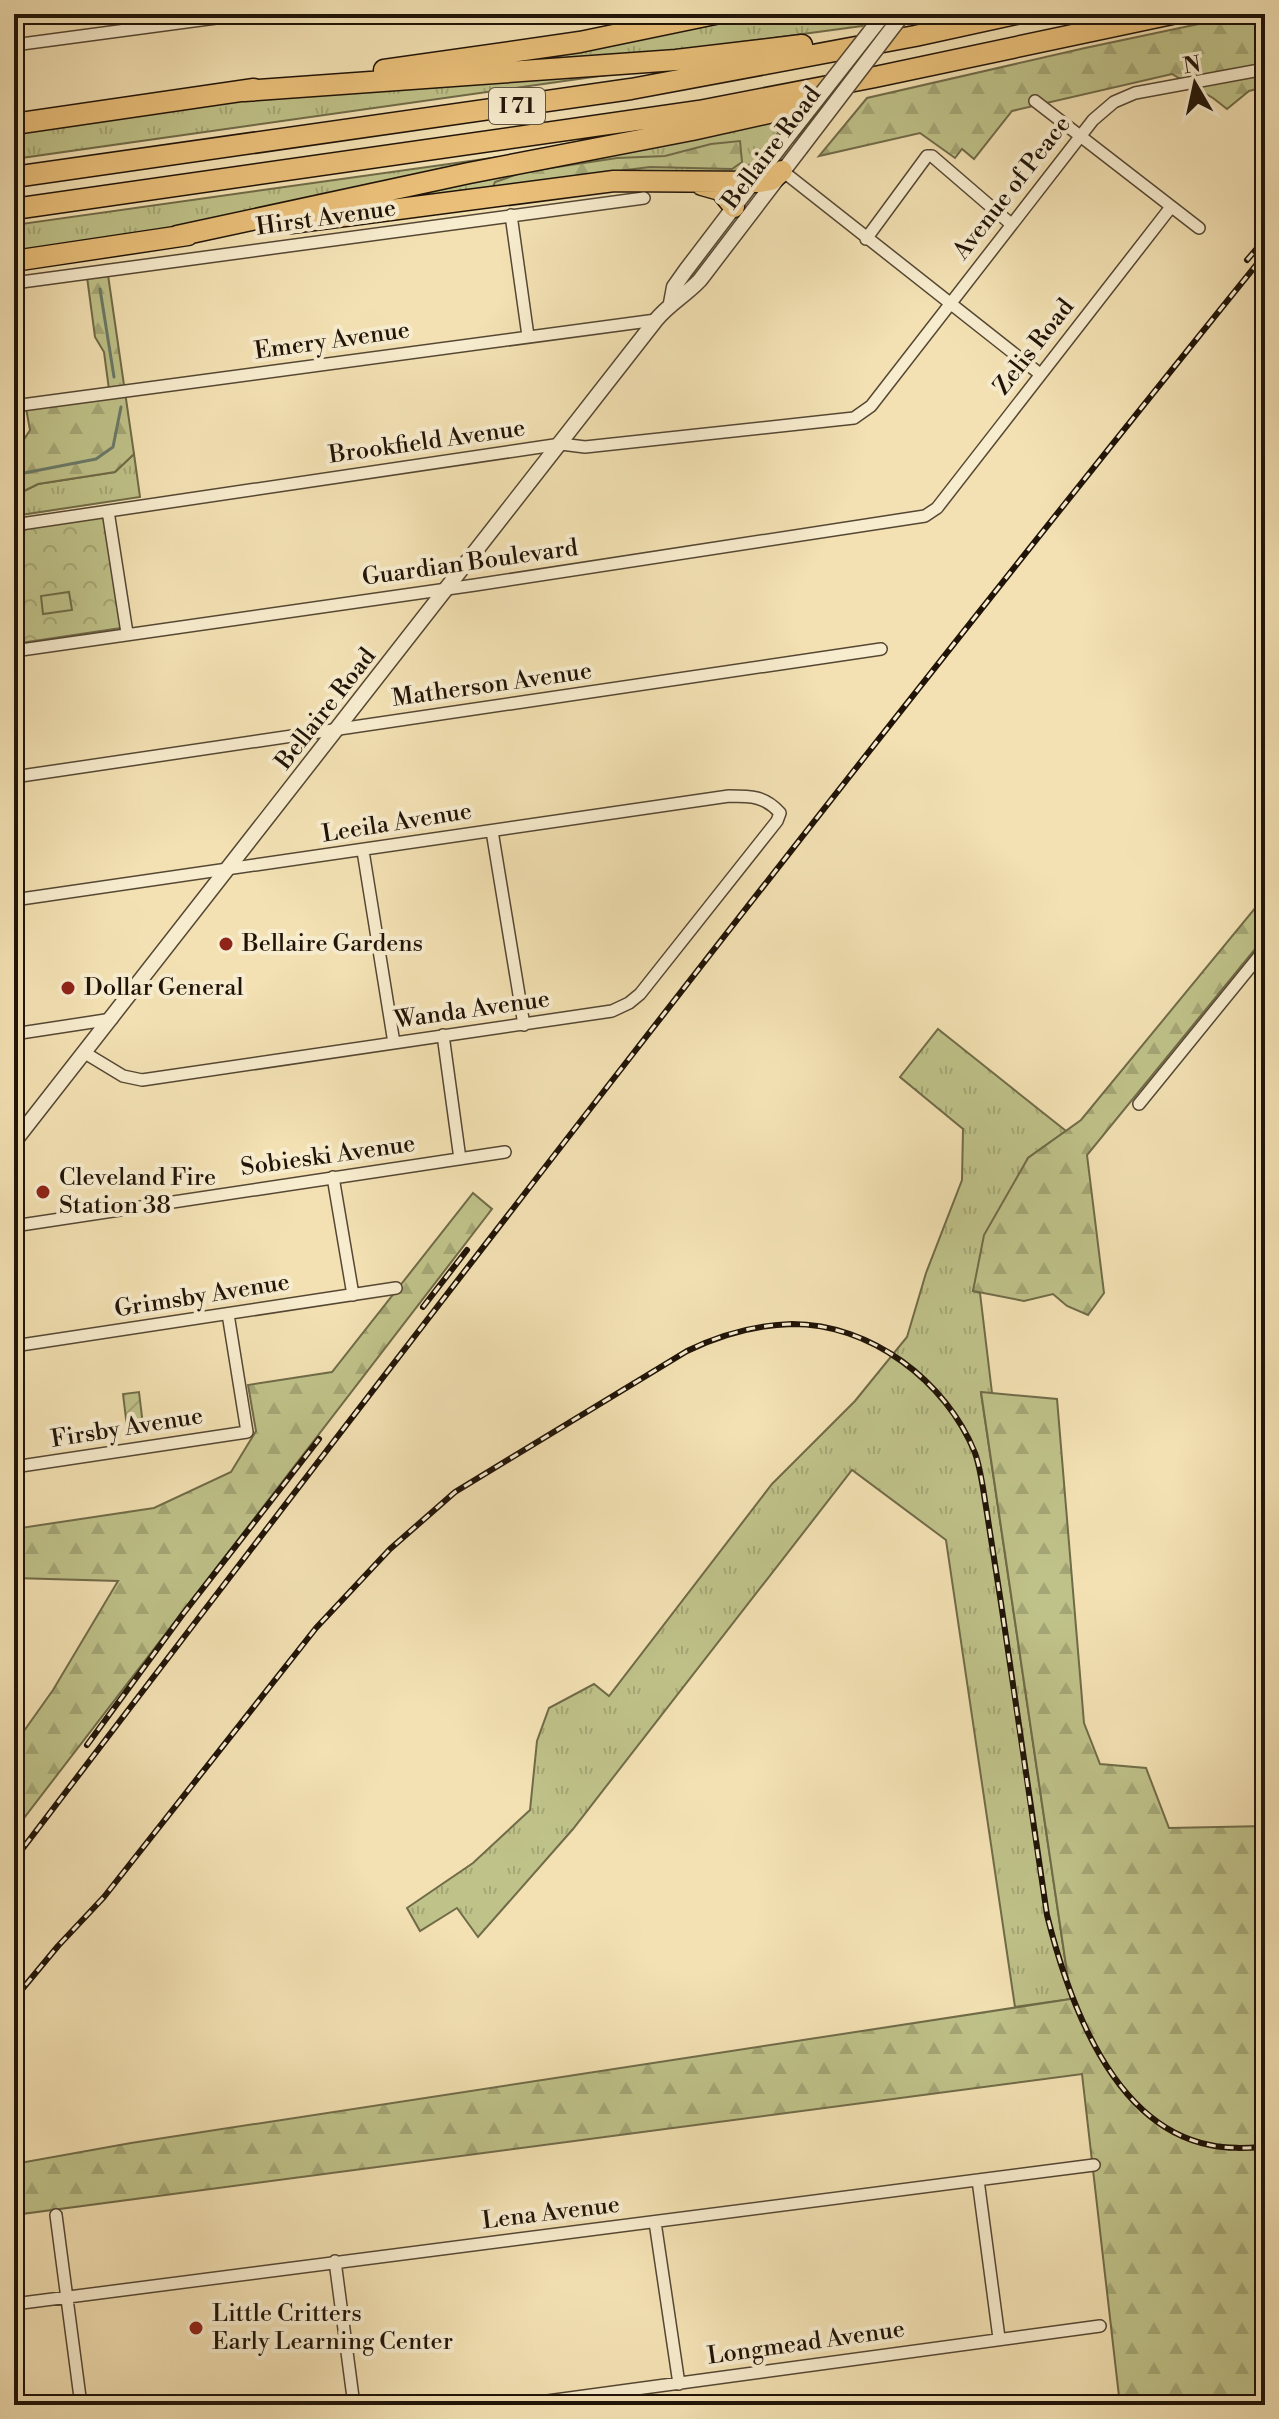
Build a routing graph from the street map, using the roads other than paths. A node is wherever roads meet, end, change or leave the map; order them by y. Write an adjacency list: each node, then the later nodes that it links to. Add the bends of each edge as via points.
1 (246, 14): 7 (street)
2 (715, 14): 10 (highway, via 580,42)
3 (884, 14): 14 (street, Bellaire Road, bridge, via 782,144)
4 (903, 14): 14 (street, Bellaire Road, bridge, via 800,149)
5 (1013, 14): 10 (highway, via 705,57); 15 (highway, I 71, via 631,89)
6 (1172, 14): 8 (highway, I 71)
7 (14, 45)
8 (1015, 48): 21 (highway, I 71, via 612,125); 25 (highway, via 783,111)
9 (1265, 69): 13 (street, Avenue of Peace, via 1125,96 1104,109)
10 (244, 91): 12 (highway)
11 (1035, 101): 13 (street)
12 (14, 124)
13 (1081, 136): 20 (street); 23 (street, Avenue of Peace)
14 (776, 166): 17 (highway, via 771,180); 26 (street); 29 (street, Bellaire Road, via 700,280)
15 (14, 177)
16 (682, 181): 17 (highway); 19 (highway, via 717,187); 25 (highway, via 614,181)
17 (752, 183): 19 (street, Bellaire Road)
18 (644, 198): 22 (street, Hirst Avenue)
19 (734, 207): 29 (street, Bellaire Road, via 674,287)
20 (1171, 207): 24 (street); 33 (street, Zelis Road)
21 (14, 209)
22 (511, 215): 28 (street, Hirst Avenue); 32 (street)
23 (1011, 224): 26 (street, via 927,156); 30 (street, Avenue of Peace)
24 (1199, 228)
25 (177, 236): 27 (highway)
26 (866, 239): 30 (street)
27 (14, 259)
28 (14, 283)
29 (671, 303): 31 (street, Bellaire Road)
30 (950, 303): 33 (street); 35 (street, Avenue of Peace, via 867,410)
31 (656, 320): 32 (street, Emery Avenue); 36 (street, Bellaire Road)
32 (528, 336): 34 (street, Emery Avenue)
33 (1040, 374): 38 (street, Zelis Road)
34 (14, 406)
35 (848, 420): 36 (street, Brookfield Avenue, via 585,447)
36 (561, 444): 37 (street, Brookfield Avenue); 40 (street, Bellaire Road)
37 (108, 511): 39 (street, Brookfield Avenue); 41 (street)
38 (932, 513): 40 (street, Guardian Boulevard)
39 (14, 525)
40 (448, 589): 41 (street, Guardian Boulevard); 44 (street, Bellaire Road)
41 (127, 633): 43 (street, Guardian Boulevard)
42 (881, 649): 44 (street, Matherson Avenue)
43 (14, 651)
44 (337, 730): 45 (street, Matherson Avenue); 49 (street, Bellaire Road)
45 (14, 777)
46 (780, 813): 47 (street, Leeila Avenue, via 769,801 729,796); 53 (street, Wanda Avenue, via 640,994 612,1011)
47 (492, 831): 48 (street, Leeila Avenue); 53 (street)
48 (363, 851): 49 (street, Leeila Avenue); 56 (street)
49 (229, 870): 50 (street, Leeila Avenue); 52 (street, Bellaire Road)
50 (14, 900)
51 (1265, 949): 58 (street)
52 (113, 1019): 54 (street); 57 (street, Bellaire Road)
53 (524, 1025): 55 (street, Wanda Avenue)
54 (14, 1034)
55 (443, 1035): 56 (street, Wanda Avenue); 61 (street)
56 (394, 1043): 57 (street, Wanda Avenue, via 142,1080 123,1076)
57 (85, 1053): 59 (street, Bellaire Road)
58 (1139, 1104)
59 (14, 1142)
60 (505, 1152): 61 (street, Sobieski Avenue)
61 (460, 1159): 62 (street, Sobieski Avenue)
62 (333, 1177): 63 (street, Sobieski Avenue); 65 (street)
63 (14, 1226)
64 (396, 1288): 65 (street, Grimsby Avenue)
65 (353, 1295): 66 (street, Grimsby Avenue)
66 (228, 1314): 67 (street, Grimsby Avenue); 68 (street, Firsby Avenue, via 247,1432)
67 (14, 1346)
68 (14, 1467)
69 (1094, 2165): 70 (street, Lena Avenue)
70 (978, 2180): 72 (street, Lena Avenue); 77 (street)
71 (56, 2215): 74 (street)
72 (655, 2222): 73 (street, Lena Avenue); 78 (street)
73 (335, 2261): 74 (street, Lena Avenue); 80 (street)
74 (65, 2297): 75 (street, Lena Avenue); 79 (street)
75 (14, 2304)
76 (1100, 2326): 77 (street, Longmead Avenue)
77 (999, 2338): 78 (street, Longmead Avenue)
78 (679, 2384): 81 (street, Longmead Avenue)
79 (81, 2405)
80 (354, 2405)
81 (518, 2405)

